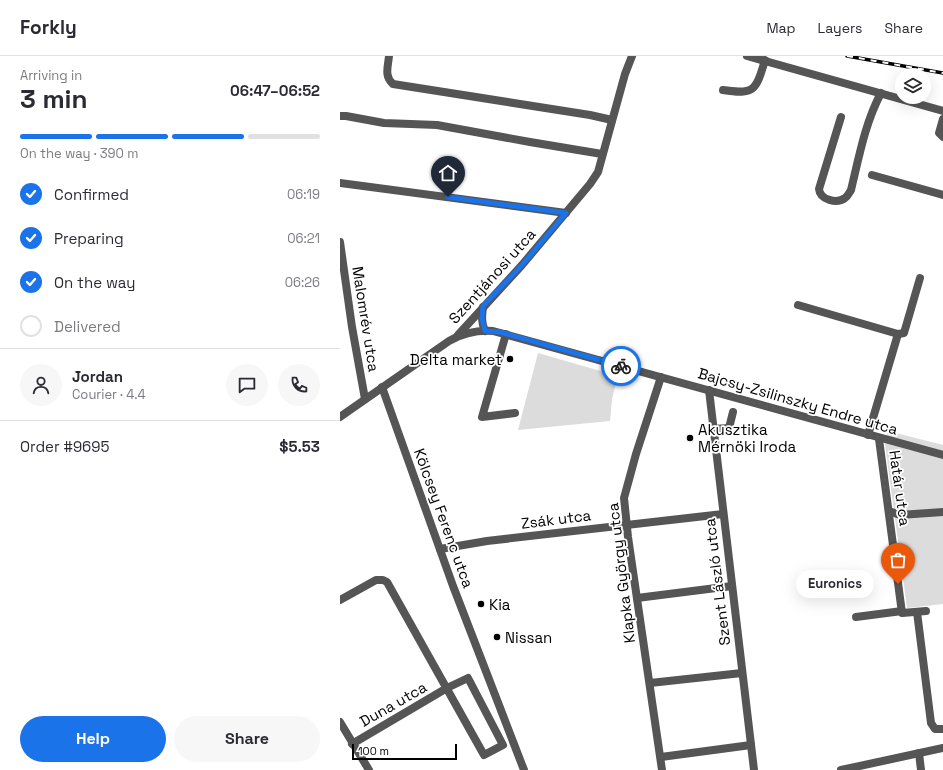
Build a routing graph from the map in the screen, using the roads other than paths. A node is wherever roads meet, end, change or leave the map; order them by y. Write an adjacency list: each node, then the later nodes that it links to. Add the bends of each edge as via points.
1 (390, 56): 11 (street, via 387,78 393,84)
2 (632, 56): 11 (street, Szentjánosi utca, via 624,74)
3 (747, 56): 4 (street)
4 (765, 60): 5 (street, via 754,88 745,92); 6 (street)
5 (723, 90)
6 (881, 93): 7 (street); 9 (street, via 873,108 851,190 846,198 838,201 825,199 820,195 819,189)
7 (943, 111)
8 (340, 116): 13 (street, via 384,123 437,125)
9 (841, 117)
10 (943, 119): 12 (street, via 939,133)
11 (612, 120): 13 (street, Szentjánosi utca)
12 (943, 137)
13 (602, 154): 17 (street, Szentjánosi utca, via 598,172)
14 (872, 175): 16 (street)
15 (340, 183): 17 (street)
16 (943, 195)
17 (566, 213): 21 (street, Szentjánosi utca)
18 (340, 242): 29 (street, Malomrév utca)
19 (920, 278): 24 (street, via 904,332)
20 (798, 305): 24 (street)
21 (483, 306): 22 (street); 25 (street, Szentjánosi utca)
22 (485, 331): 23 (street, Bajcsy-Zsilinszky Endre utca); 25 (street, Bajcsy-Zsilinszky Endre utca)
23 (506, 334): 26 (street, Bajcsy-Zsilinszky Endre utca); 31 (street, via 482,417)
24 (898, 334): 34 (street)
25 (456, 337): 27 (street, Bajcsy-Zsilinszky Endre utca)
26 (661, 377): 28 (street, Bajcsy-Zsilinszky Endre utca); 40 (street, Klapka György utca, via 624,498)
27 (382, 387): 29 (street, Bajcsy-Zsilinszky Endre utca); 41 (street, Kölcsey Ferenc utca)
28 (709, 390): 33 (street, Szent László utca); 34 (street, Bajcsy-Zsilinszky Endre utca)
29 (365, 399): 32 (street, Bajcsy-Zsilinszky Endre utca)
30 (733, 412): 33 (street, via 729,428)
31 (515, 413)
32 (340, 416)
33 (713, 429): 39 (street, Szent László utca)
34 (868, 435): 35 (street, Bajcsy-Zsilinszky Endre utca)
35 (879, 438): 36 (street, Bajcsy-Zsilinszky Endre utca); 37 (street, Határ utca)
36 (943, 455)
37 (889, 511): 38 (street, via 900,515); 45 (street, Határ utca)
38 (943, 512)
39 (723, 514): 40 (street, Zsák utca); 42 (street, Szent László utca)
40 (626, 525): 41 (street, Zsák utca, via 486,541); 43 (street, Klapka György utca)
41 (440, 549): 57 (street, Kölcsey Ferenc utca)
42 (732, 586): 43 (street); 47 (street, Szent László utca)
43 (636, 598): 48 (street, Klapka György utca)
44 (340, 600): 49 (street, via 376,580 387,582)
45 (902, 612): 46 (street); 51 (street, via 922,612 932,723 935,729)
46 (856, 616)
47 (742, 672): 48 (street); 53 (street, Szent László utca)
48 (650, 683): 56 (street, Klapka György utca)
49 (447, 688): 49 (street, via 484,756 503,745 468,678); 52 (street, Duna utca)
50 (340, 722): 52 (street, Duna utca)
51 (943, 729)
52 (352, 744): 58 (street, Duna utca)
53 (751, 745): 56 (street); 60 (street, Szent László utca)
54 (943, 748): 55 (street)
55 (919, 753): 61 (street); 62 (street)
56 (661, 757): 59 (street, Klapka György utca)
57 (521, 769)
58 (369, 770)
59 (662, 770)
60 (754, 770)
61 (841, 770)
62 (921, 770)

